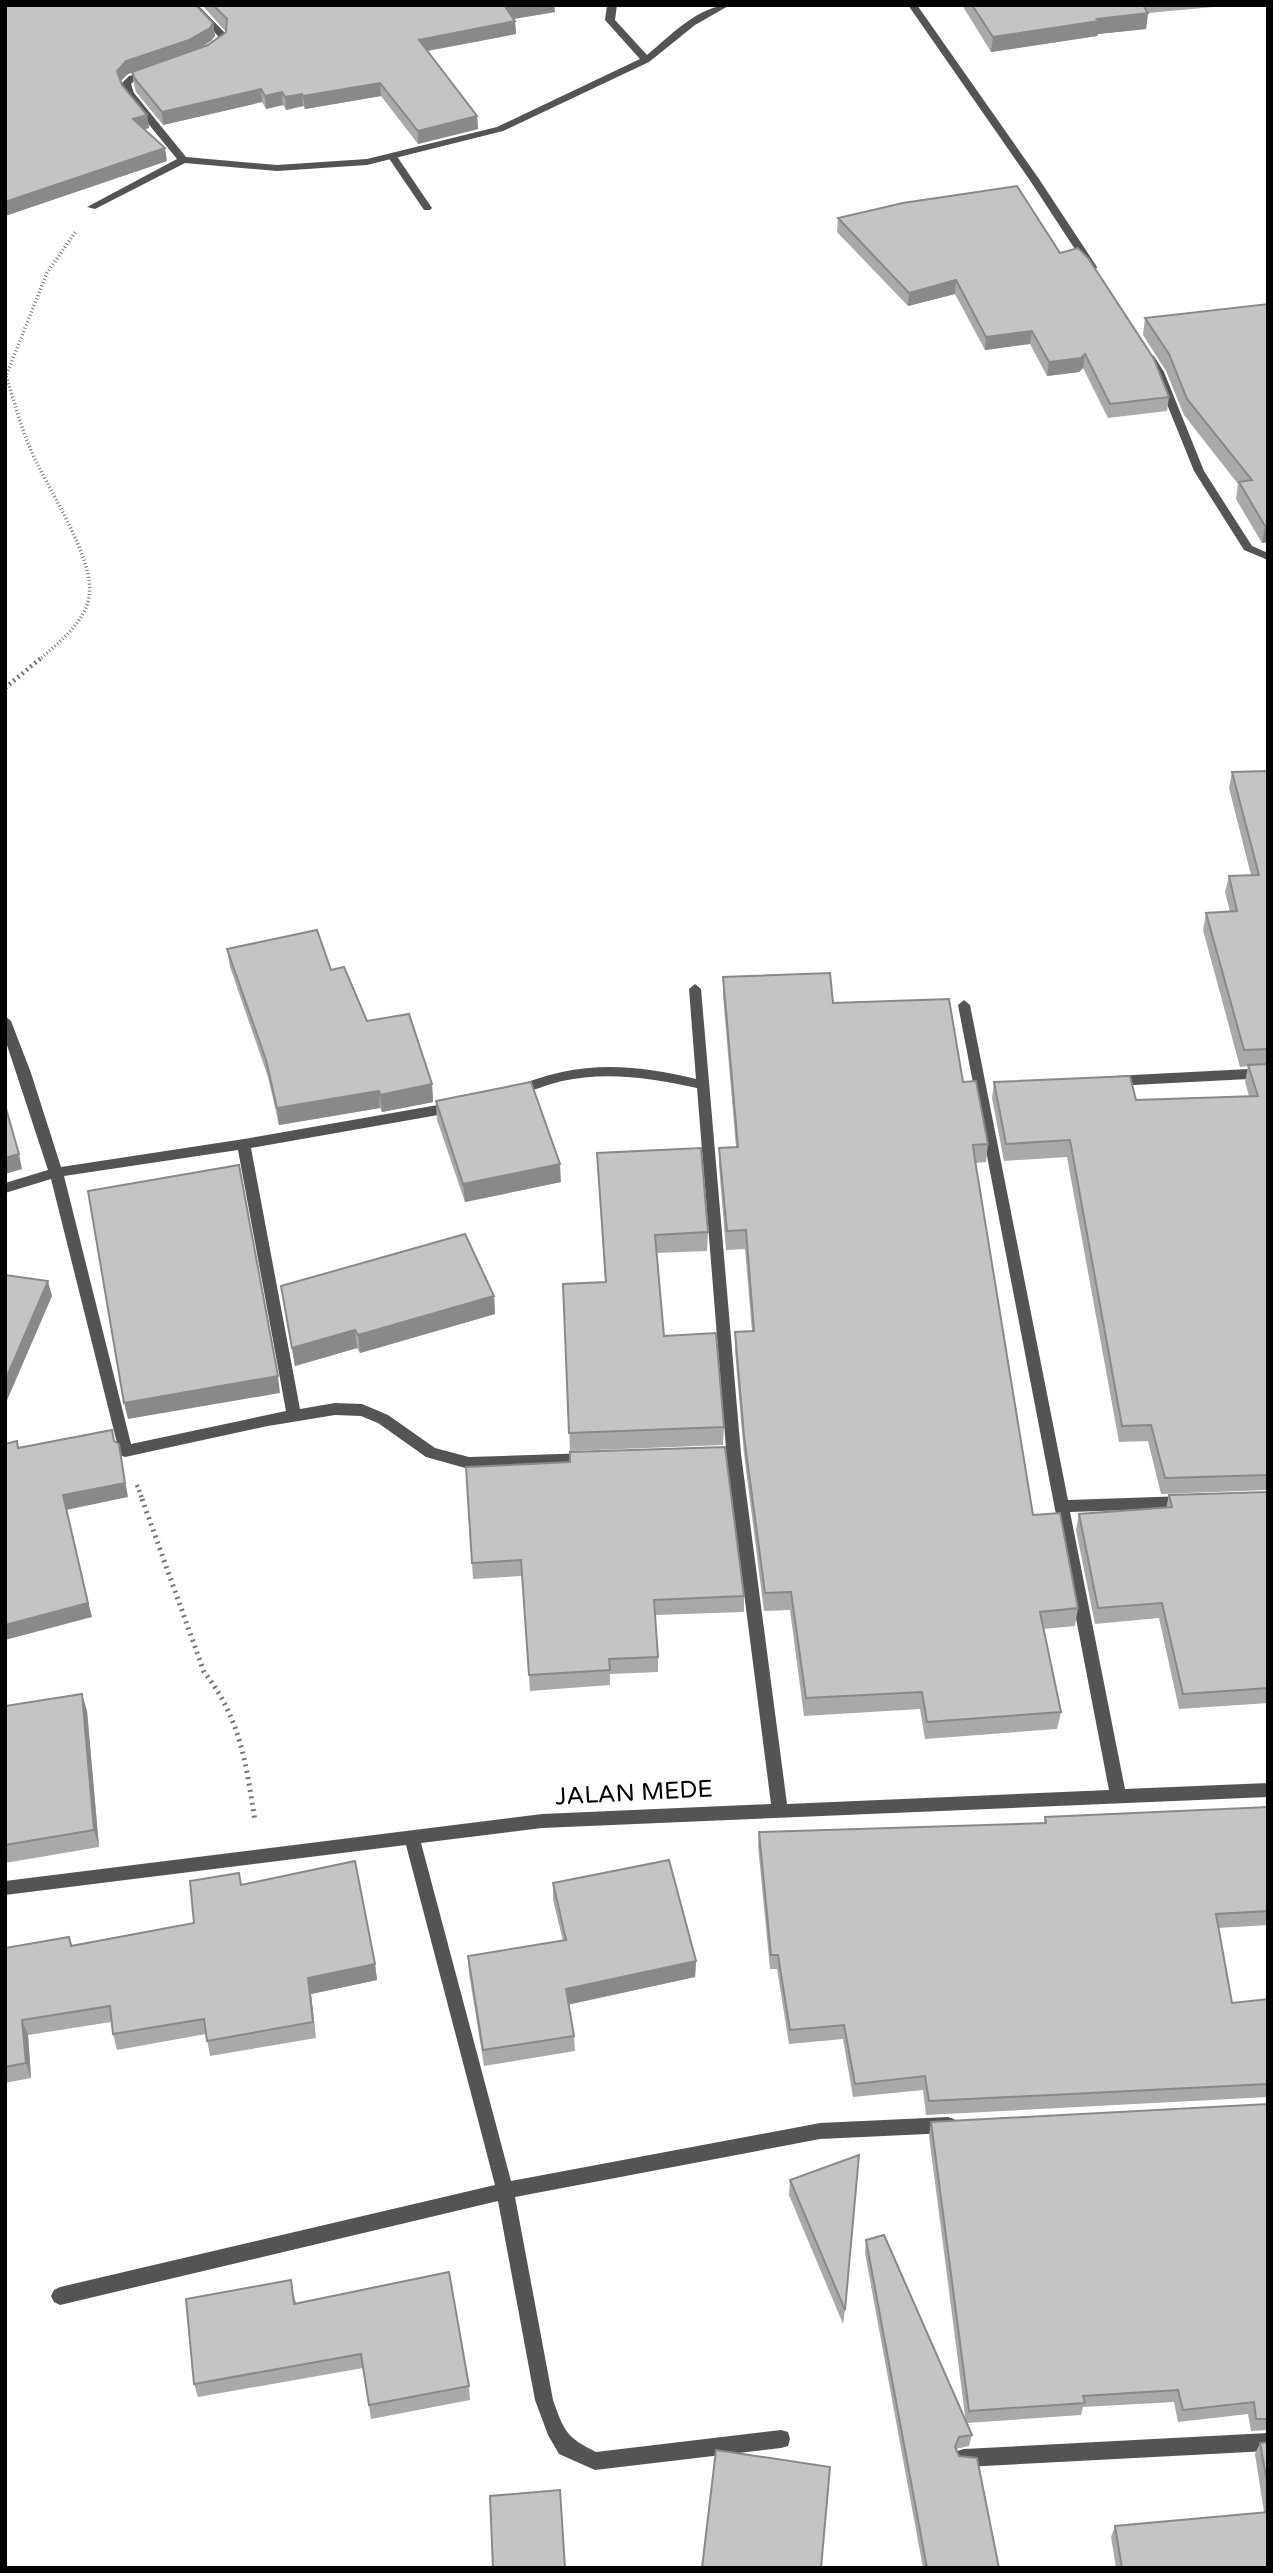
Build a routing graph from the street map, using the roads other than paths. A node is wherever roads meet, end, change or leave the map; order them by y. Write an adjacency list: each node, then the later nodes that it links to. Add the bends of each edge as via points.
1 (192, 5): 5 (street, via 223,36 220,44)
2 (612, 5): 6 (street, via 610,20)
3 (726, 5): 6 (street, via 692,23)
4 (912, 5): 12 (street)
5 (206, 53)
6 (646, 60): 8 (street, via 500,129)
7 (157, 69): 9 (street, via 126,84)
8 (393, 157): 9 (street, via 277,168); 11 (street)
9 (183, 160): 10 (street)
10 (92, 207)
11 (428, 208)
12 (1100, 281)
13 (1144, 349): 14 (street, via 1159,372 1199,471 1248,548)
14 (1268, 557)
15 (695, 989): 20 (street)
16 (964, 1004): 31 (street, via 987,1088)
17 (5, 1021): 24 (street, via 34,1092)
18 (1268, 1073): 19 (street)
19 (1103, 1082)
20 (703, 1085): 21 (street, via 667,1076 589,1073); 27 (street)
21 (506, 1093)
22 (471, 1103): 23 (street)
23 (244, 1144): 24 (street); 26 (street)
24 (58, 1171): 25 (street); 26 (street, via 125,1451)
25 (5, 1188)
26 (294, 1416): 29 (street, via 362,1410 431,1453 469,1463)
27 (734, 1454): 28 (street); 34 (street)
28 (692, 1456)
29 (608, 1459)
30 (1199, 1501): 31 (street)
31 (1062, 1506): 33 (street)
32 (1268, 1790): 33 (street, JALAN MEDE)
33 (1118, 1796): 34 (street, JALAN MEDE)
34 (780, 1811): 35 (street, JALAN MEDE, via 542,1821)
35 (412, 1839): 36 (street, JALAN MEDE); 38 (street)
36 (5, 1888)
37 (969, 2123): 38 (street, via 820,2132)
38 (505, 2192): 39 (street); 40 (street, via 544,2400 566,2447 595,2461)
39 (60, 2296)
40 (781, 2439)
41 (1268, 2442): 42 (street)
42 (964, 2458)

